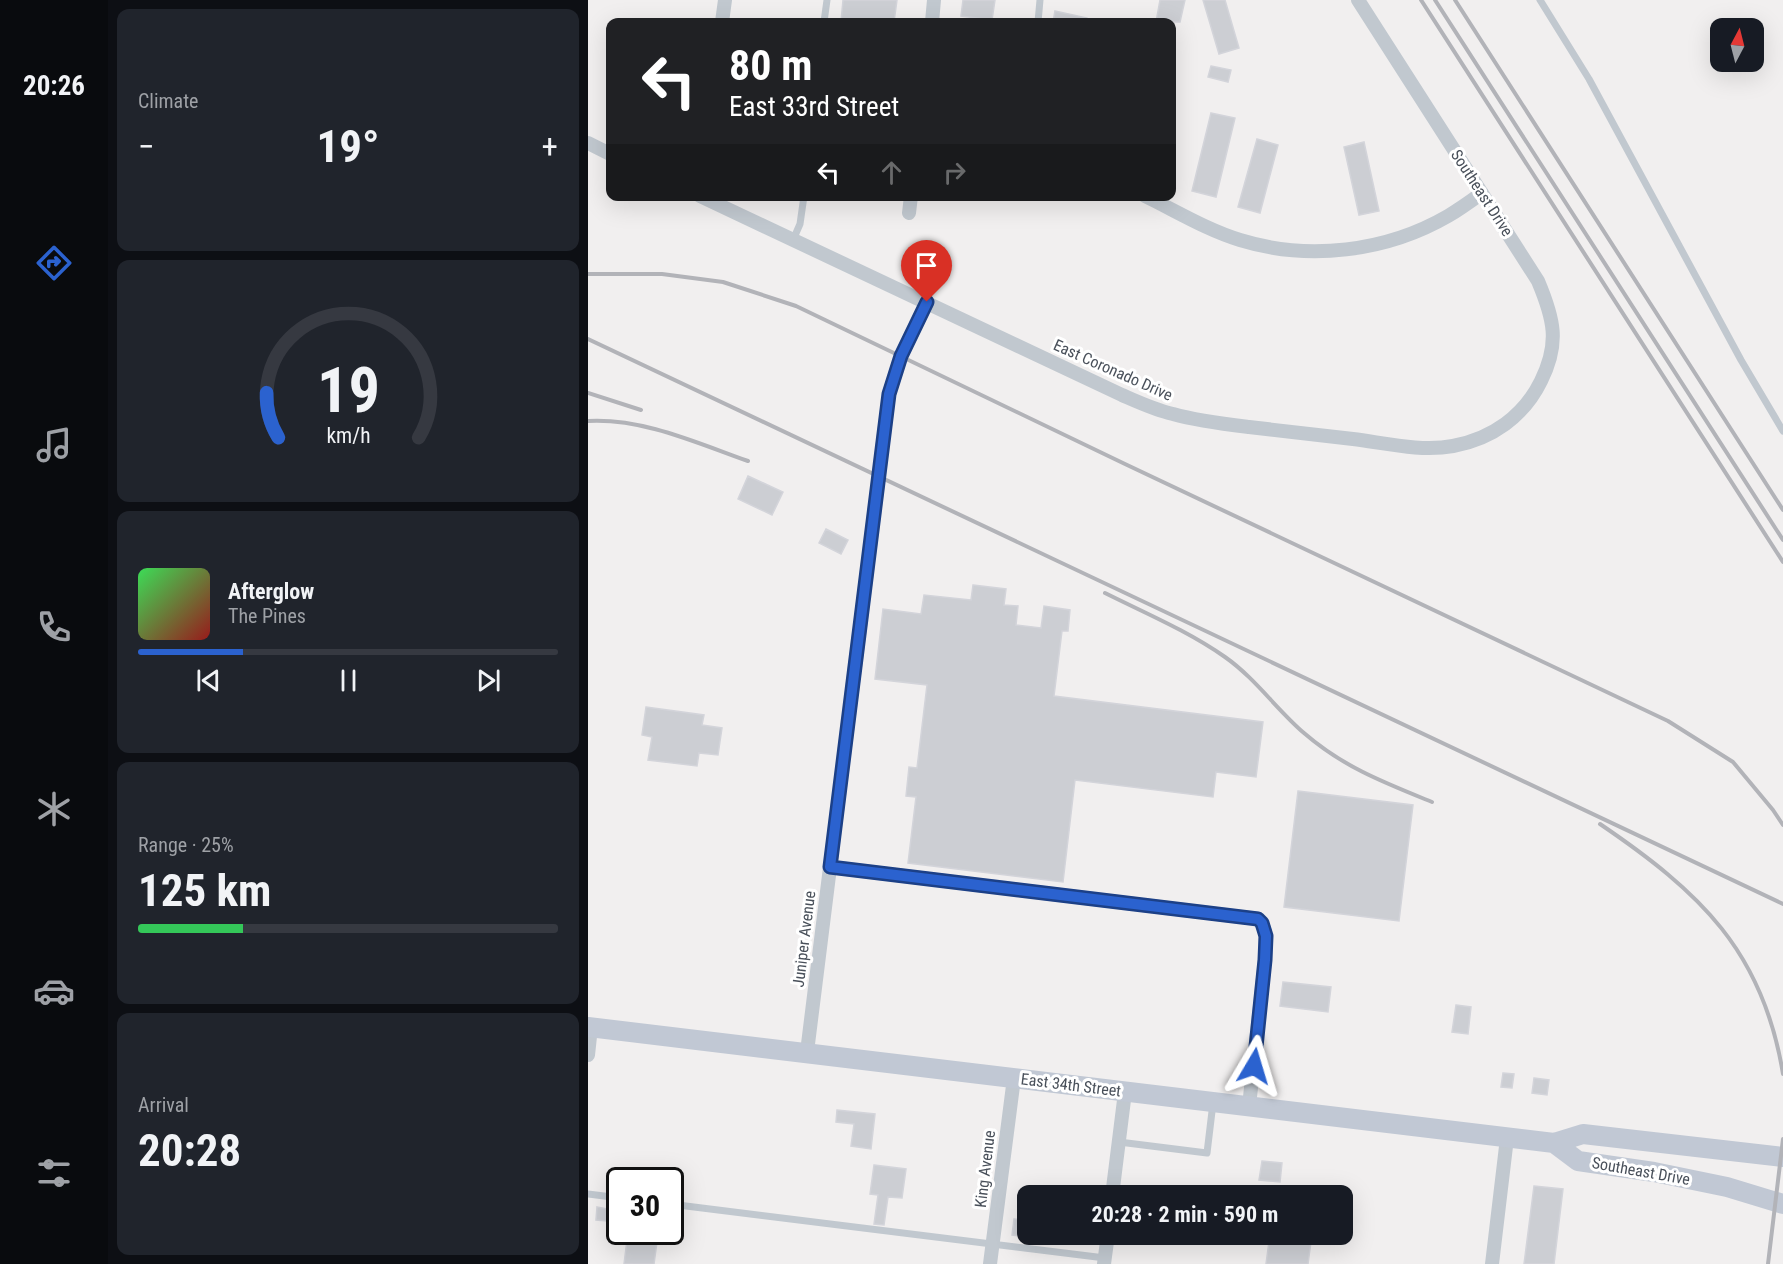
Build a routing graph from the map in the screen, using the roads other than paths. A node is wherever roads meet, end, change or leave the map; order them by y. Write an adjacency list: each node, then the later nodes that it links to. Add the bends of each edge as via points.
1 (725, 0): 7 (street)
2 (827, 0): 8 (lane)
3 (934, 0): 9 (street)
4 (1041, 0): 10 (lane)
5 (1358, 0): 13 (street, Southeast Drive)
6 (1540, 0): 22 (lane, via 1589,79)
7 (723, 18)
8 (825, 18)
9 (932, 18)
10 (1039, 18)
11 (588, 143): 12 (street)
12 (606, 152)
13 (1482, 193): 17 (street, via 1447,217 1392,240 1362,248 1313,251 1291,251 1240,240); 21 (street, Southeast Drive, via 1538,281 1550,313 1553,352)
14 (711, 201): 19 (street, East Coronado Drive)
15 (803, 201): 19 (lane)
16 (910, 201): 18 (street)
17 (1154, 201)
18 (909, 213)
19 (794, 240): 20 (street, East Coronado Drive)
20 (927, 302): 21 (street, East Coronado Drive, via 1122,396 1172,414 1214,422 1416,446 1452,446 1490,434 1521,412); 23 (street, Juniper Avenue, via 901,356 889,394)
21 (1530, 399)
22 (1783, 431)
23 (830, 867): 25 (street, Juniper Avenue); 30 (street, via 1258,919 1266,936 1265,960)
24 (590, 1027): 25 (main road, East 34th Street); 26 (street)
25 (807, 1052): 27 (main road, East 34th Street)
26 (588, 1055)
27 (1014, 1078): 28 (main road, East 34th Street); 40 (street, King Avenue)
28 (1125, 1092): 29 (main road, East 34th Street); 32 (street)
29 (1213, 1102): 30 (main road, East 34th Street); 32 (lane, via 1207,1153)
30 (1249, 1106): 31 (main road, East 34th Street)
31 (1507, 1138): 33 (main road, East 34th Street); 44 (street)
32 (1119, 1142): 35 (street)
33 (1554, 1143): 34 (main road, Southeast Drive, via 1583,1134); 38 (main road, Southeast Drive, via 1578,1161 1727,1187)
34 (1783, 1157)
35 (1113, 1185)
36 (588, 1194): 37 (lane)
37 (606, 1196)
38 (1783, 1204)
39 (684, 1206): 40 (lane)
40 (993, 1243): 42 (lane); 43 (street, King Avenue)
41 (1106, 1245): 42 (street)
42 (1104, 1261)
43 (990, 1264)
44 (1492, 1264)

